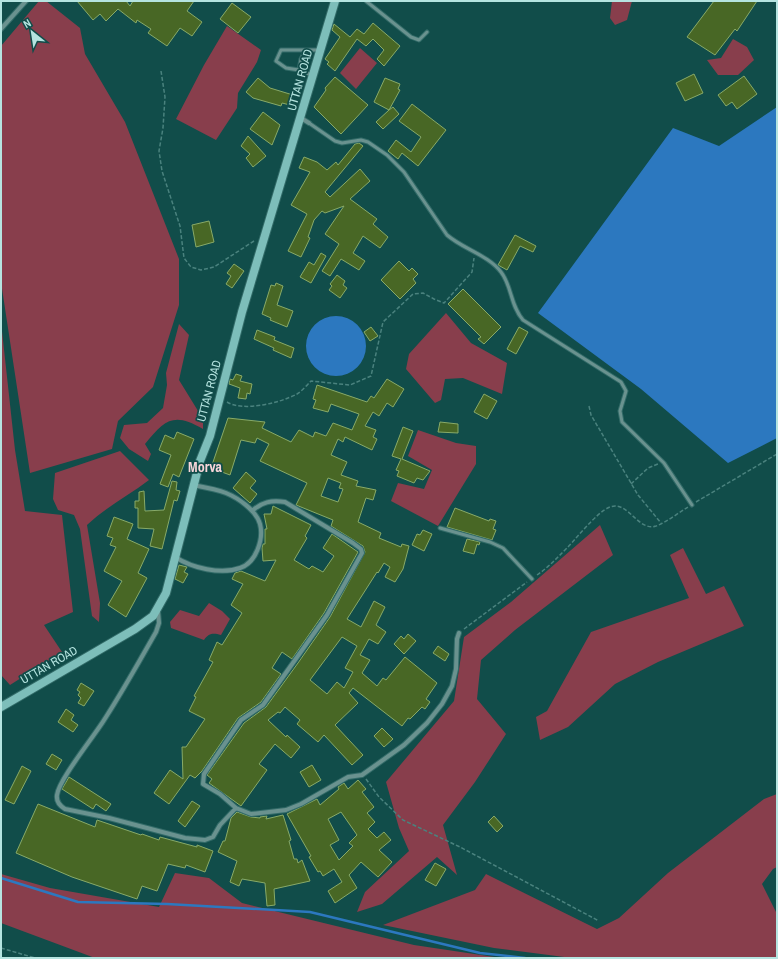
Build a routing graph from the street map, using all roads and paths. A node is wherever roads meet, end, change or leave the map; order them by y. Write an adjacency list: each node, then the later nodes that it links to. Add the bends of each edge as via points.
1 (26, 1): 4 (street)
2 (335, 1): 7 (main road, UTTAN ROAD)
3 (366, 1): 5 (lane, via 410,37 419,40)
4 (1, 29)
5 (427, 32)
6 (306, 50): 7 (lane); 8 (lane); 8 (lane, via 281,50 276,60 286,68)
7 (321, 50): 10 (main road, UTTAN ROAD)
8 (299, 70): 10 (lane)
9 (161, 71): 13 (path, via 165,97 159,151 162,171 180,226 184,258 191,267 201,270 214,267)
10 (314, 76): 11 (main road, UTTAN ROAD)
11 (301, 118): 12 (street); 15 (main road, UTTAN ROAD, via 242,312)
12 (309, 123): 14 (lane, via 342,144 361,140 387,155 404,172 447,235)
13 (255, 240)
14 (475, 253): 15 (path, via 472,272 444,303 423,292 413,294 383,322 372,376 350,385 311,381 298,394 272,404 233,406); 18 (lane, via 495,265 502,273 514,307 523,320 621,382 626,392 620,412 622,422)
15 (220, 397): 20 (main road, UTTAN ROAD)
16 (589, 406): 19 (path, via 591,415)
17 (777, 454): 21 (path)
18 (664, 463): 19 (path, via 648,468); 21 (lane)
19 (632, 484): 23 (path)
20 (193, 485): 22 (street, via 225,492); 25 (main road, UTTAN ROAD)
21 (692, 505): 23 (path)
22 (252, 511): 25 (street, via 260,524 259,545 252,560 240,568 199,568 185,564); 31 (street, via 264,502 285,502 353,543 362,552 327,615 263,705 241,720 204,774 203,784)
23 (661, 523): 26 (path, via 647,526 627,511 612,506 603,510 562,553)
24 (440, 528): 26 (lane, via 503,548)
25 (175, 556): 27 (main road, UTTAN ROAD, via 166,593)
26 (532, 579): 28 (path)
27 (158, 607): 29 (main road, UTTAN ROAD, via 153,616 135,629); 31 (street, via 156,632 106,718 63,781 57,799 60,806 65,809 185,838 205,840 213,837)
28 (459, 633): 30 (street, via 456,669 442,704 404,745)
29 (1, 707)
30 (362, 775): 31 (street, via 348,777 286,810 251,814); 32 (path, via 379,797 403,820 460,847)
31 (236, 808)
32 (599, 921)
33 (1, 948): 34 (path)
34 (35, 958)

